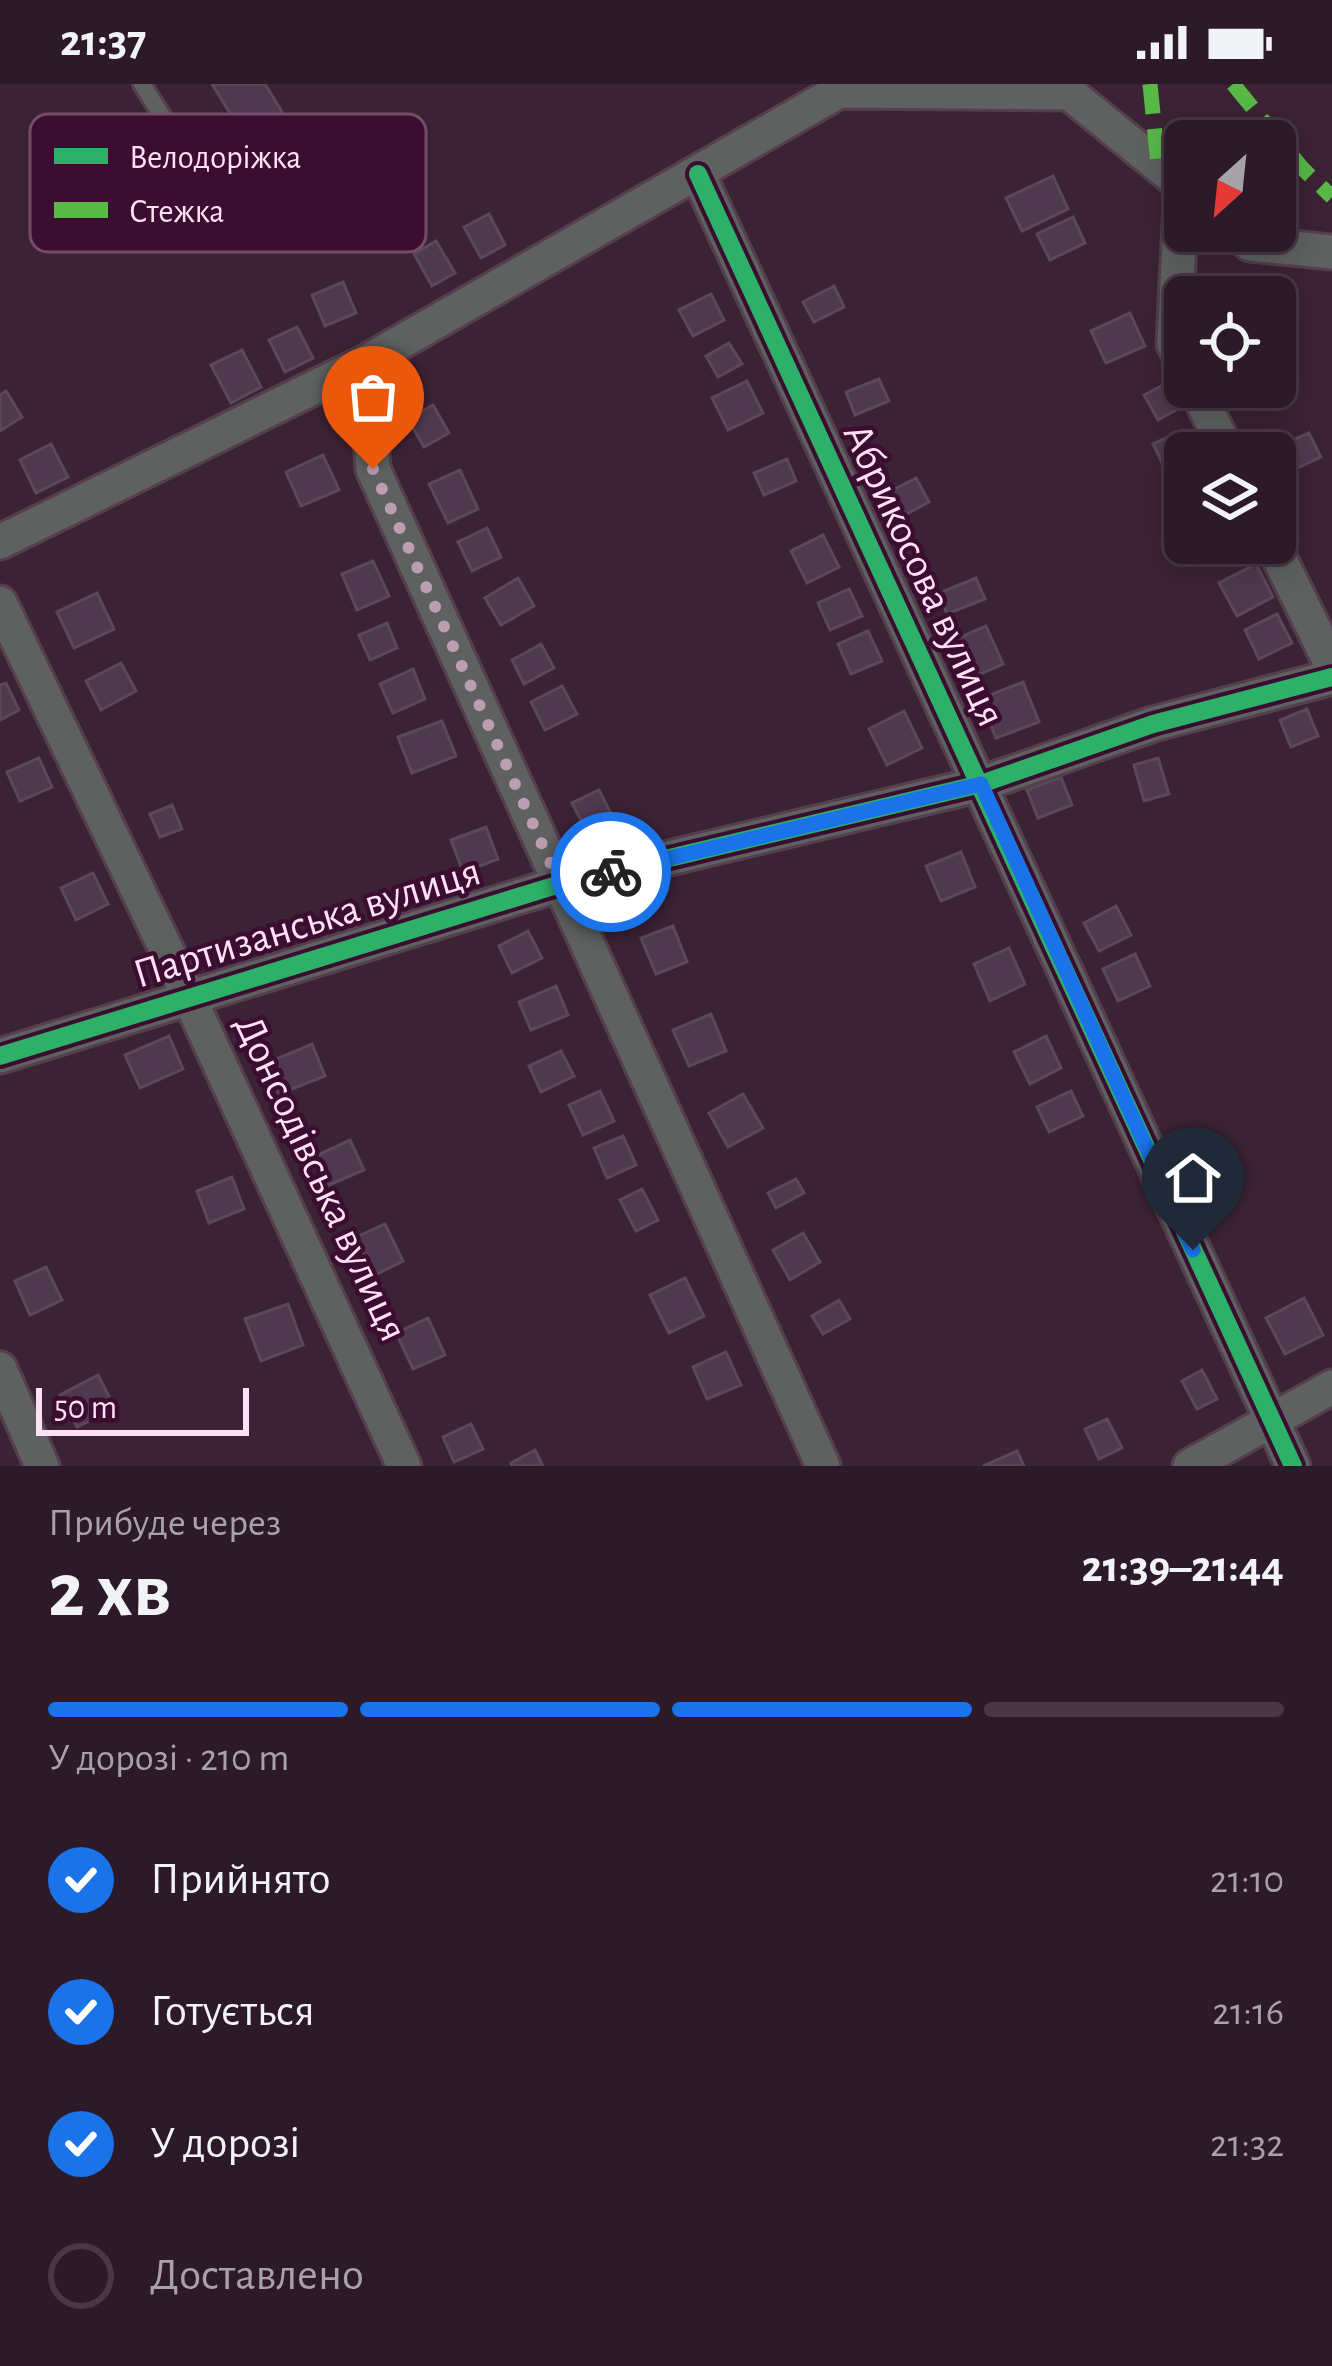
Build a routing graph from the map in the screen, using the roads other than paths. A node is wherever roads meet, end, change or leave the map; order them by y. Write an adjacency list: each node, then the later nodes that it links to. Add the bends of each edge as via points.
1 (142, 84): 4 (lane)
2 (837, 87): 3 (street); 6 (street)
3 (946, 88): 5 (street, via 1069,92)
4 (161, 114)
5 (1164, 170)
6 (698, 174): 9 (street); 15 (street, Абрикосова вулиця)
7 (1296, 248): 8 (street)
8 (1332, 252)
9 (366, 362): 10 (street); 16 (street, via 373,469)
10 (0, 542)
11 (1282, 564): 13 (street)
12 (0, 603): 17 (street, Донсодівська вулиця)
13 (1332, 666)
14 (1332, 677): 15 (street, Партизанська вулиця, via 1153,724)
15 (981, 784): 16 (street, Партизанська вулиця); 21 (street, Абрикосова вулиця)
16 (560, 884): 17 (street, Партизанська вулиця); 24 (street)
17 (188, 995): 18 (street, Партизанська вулиця); 23 (street, Донсодівська вулиця)
18 (0, 1056)
19 (0, 1369): 22 (street)
20 (1332, 1387): 21 (street)
21 (1270, 1420): 25 (street); 26 (street, Абрикосова вулиця)
22 (42, 1466)
23 (404, 1466)
24 (824, 1466)
25 (1190, 1466)
26 (1292, 1466)

